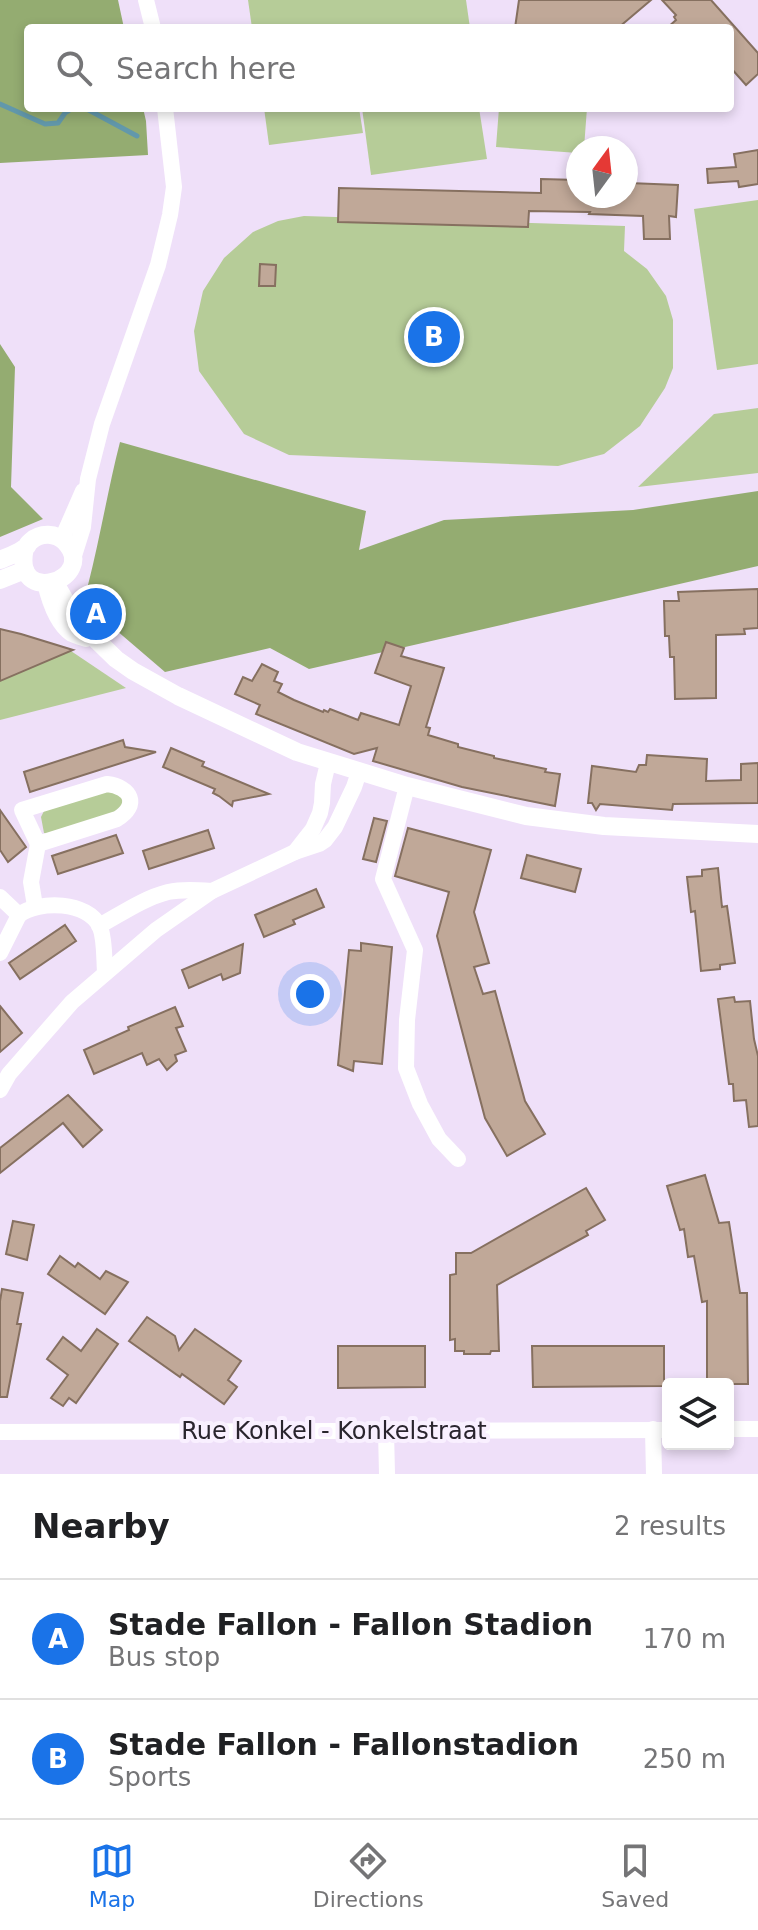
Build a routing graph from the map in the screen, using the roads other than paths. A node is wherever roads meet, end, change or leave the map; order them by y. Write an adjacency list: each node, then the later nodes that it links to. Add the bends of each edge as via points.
1 (146, 0): 2 (street)
2 (152, 24)
3 (165, 112): 4 (street, via 174,187 170,215)
4 (88, 479): 5 (street); 8 (street, via 83,527)
5 (62, 539): 6 (street, via 42,535); 8 (street)
6 (25, 548): 7 (street); 9 (street)
7 (0, 560)
8 (72, 562): 11 (street, via 65,577)
9 (25, 570): 10 (street); 11 (street, via 38,582)
10 (0, 580)
11 (50, 583): 12 (street, via 77,621 133,671)
12 (328, 763): 13 (street); 17 (street, via 317,821)
13 (359, 772): 14 (street); 17 (street, via 329,836)
14 (407, 786): 15 (street, via 545,819); 27 (street, via 383,879 415,950 406,1068 439,1139)
15 (758, 834)
16 (38, 844): 16 (street, via 22,810 107,784 127,792 130,806 117,819); 20 (street, via 31,882)
17 (295, 852): 18 (street)
18 (212, 891): 22 (street, via 167,892); 24 (street)
19 (0, 897): 21 (street)
20 (35, 906): 21 (street); 22 (street, via 67,906 86,912)
21 (10, 921): 23 (street)
22 (99, 926): 24 (street)
23 (0, 953)
24 (105, 972): 25 (street)
25 (4, 1078): 26 (street)
26 (0, 1090)
27 (458, 1159)
28 (734, 1429): 29 (street)
29 (758, 1429)
30 (661, 1430): 31 (street, Rue Konkel - Konkelstraat); 34 (street)
31 (386, 1431): 32 (street, Rue Konkel - Konkelstraat); 33 (street)
32 (0, 1432)
33 (387, 1474)
34 (654, 1474)

